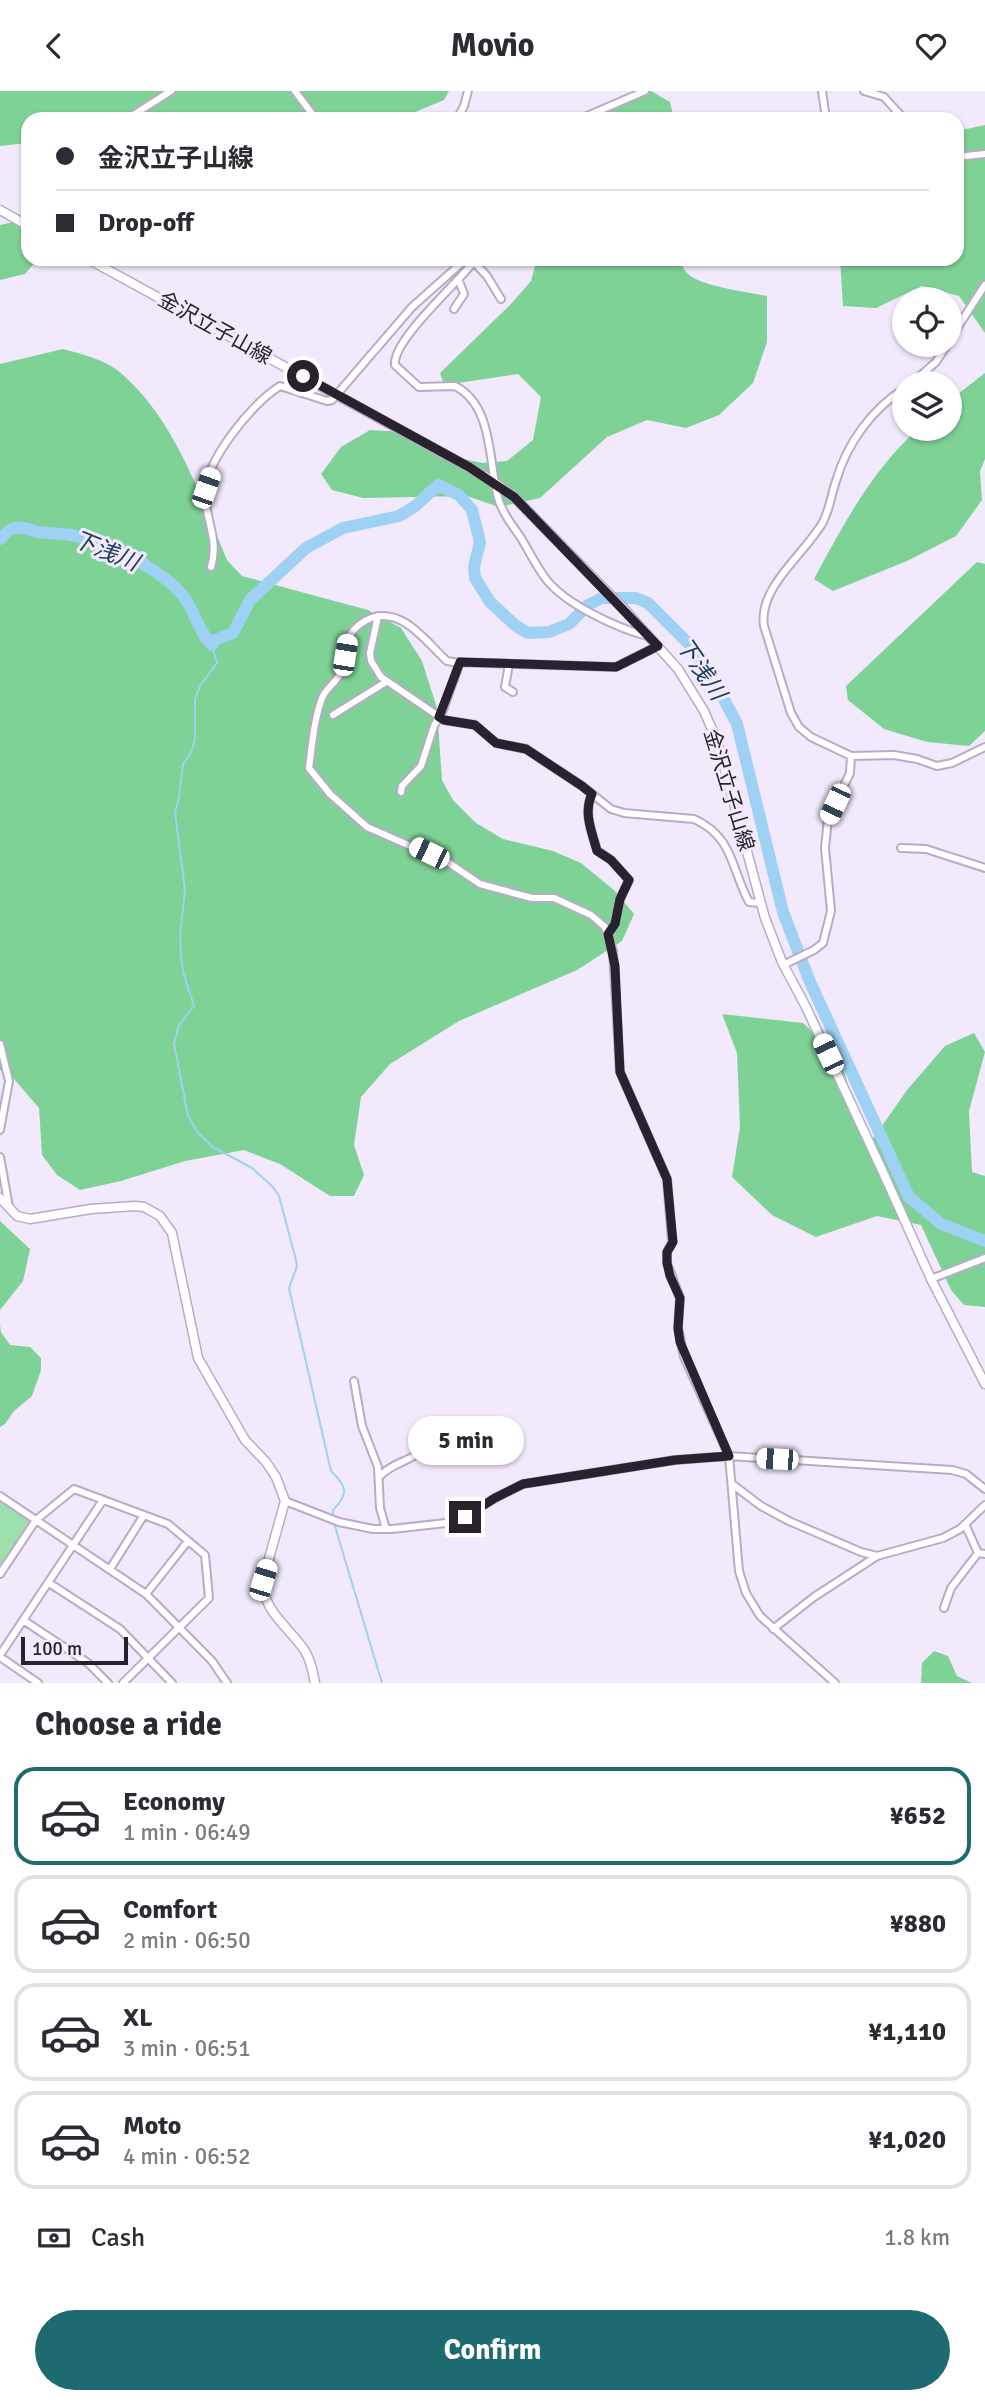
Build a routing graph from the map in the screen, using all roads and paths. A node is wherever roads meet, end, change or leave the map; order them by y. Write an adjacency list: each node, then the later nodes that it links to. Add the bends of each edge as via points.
1 (171, 91): 7 (street)
2 (295, 91): 8 (street)
3 (468, 91): 9 (street)
4 (645, 91): 10 (street)
5 (822, 91): 11 (street)
6 (864, 91): 12 (street, via 884,97)
7 (138, 112)
8 (311, 112)
9 (461, 112)
10 (596, 112)
11 (825, 112)
12 (898, 112)
13 (985, 155): 14 (street)
14 (964, 156)
15 (0, 210): 16 (street)
16 (21, 222)
17 (102, 266): 28 (street, 金沢立子山線)
18 (458, 266): 28 (street, via 412,307)
19 (471, 266): 21 (street)
20 (479, 266): 23 (street)
21 (459, 281): 24 (street, via 464,295); 30 (street, via 431,306 394,360 419,387 455,386 470,399 491,448)
22 (985, 285): 25 (street)
23 (501, 299)
24 (454, 309)
25 (962, 320)
26 (939, 357): 27 (street)
27 (926, 371)
28 (336, 395): 30 (street, 金沢立子山線); 31 (street, via 327,401 277,386 223,447 205,495 214,536)
29 (892, 398): 42 (street, via 855,438 821,524 771,589 763,617 795,722 811,737)
30 (496, 483): 33 (street, 金沢立子山線); 33 (street, via 504,514 546,579 584,608)
31 (211, 567)
32 (378, 616): 35 (street, via 413,627 447,661); 37 (street, via 370,653); 48 (street, via 352,632 340,676 322,698 309,768 313,775 367,827 449,863 480,884 576,906 592,915)
33 (649, 636): 34 (street, 金沢立子山線)
34 (658, 646): 36 (street, via 616,667); 47 (street, 金沢立子山線, via 678,669 717,741)
35 (460, 662): 36 (street); 40 (street)
36 (509, 664): 38 (street, via 505,687)
37 (386, 681): 39 (street); 40 (street)
38 (513, 691)
39 (333, 715)
40 (439, 717): 43 (street, via 421,765); 44 (street, via 475,725 496,743 526,749)
41 (985, 747): 42 (street, via 937,766 894,755)
42 (851, 755): 49 (street, via 850,773 828,819 825,848 831,911 822,943)
43 (401, 792)
44 (592, 794): 47 (street, via 624,813 704,823 724,841 750,902); 48 (street, via 587,814 597,851 629,880)
45 (901, 848): 46 (street, via 926,849)
46 (985, 868)
47 (761, 903): 49 (street, 金沢立子山線)
48 (608, 934): 60 (street, via 615,966 620,1072 667,1179 673,1242 667,1263 680,1298 680,1342)
49 (783, 965): 56 (street, 金沢立子山線)
50 (0, 1044): 51 (street, via 9,1080)
51 (0, 1130)
52 (0, 1157): 54 (street)
53 (0, 1198): 54 (street)
54 (10, 1208): 66 (street, via 21,1218 33,1219 135,1206 152,1211 166,1223 172,1233 198,1358 246,1440 276,1477)
55 (985, 1258): 56 (street)
56 (931, 1279): 58 (street, 金沢立子山線)
57 (354, 1381): 61 (street, via 362,1426)
58 (985, 1384)
59 (442, 1439): 61 (street)
60 (729, 1456): 62 (street); 63 (street, via 953,1470 967,1474); 71 (street, via 523,1484 455,1522)
61 (380, 1476): 71 (street, via 380,1508)
62 (732, 1484): 75 (street, via 789,1521); 83 (street, via 739,1571 751,1603)
63 (985, 1489)
64 (0, 1496): 69 (street)
65 (103, 1500): 68 (street); 69 (street, via 74,1489); 73 (street)
66 (285, 1501): 71 (street, via 339,1522); 91 (street, via 263,1589 268,1606 306,1652)
67 (985, 1506): 70 (street)
68 (144, 1515): 72 (street, via 168,1524); 76 (street)
69 (36, 1520): 73 (street); 77 (street)
70 (965, 1524): 74 (street); 75 (street, via 943,1538)
71 (386, 1529)
72 (188, 1541): 79 (street); 82 (street, via 205,1555 209,1598)
73 (74, 1545): 76 (street); 78 (street)
74 (982, 1553): 80 (street, via 951,1588)
75 (877, 1556): 83 (street)
76 (110, 1569): 79 (street)
77 (0, 1574)
78 (50, 1583): 81 (street); 85 (street, via 120,1629)
79 (146, 1594): 82 (street)
80 (943, 1608)
81 (23, 1621): 84 (street); 87 (street, via 88,1663)
82 (180, 1627): 85 (street); 90 (street)
83 (773, 1629): 92 (street)
84 (0, 1656): 86 (street)
85 (148, 1658): 88 (street); 89 (street)
86 (38, 1683)
87 (108, 1683)
88 (123, 1683)
89 (172, 1683)
90 (227, 1683)
91 (315, 1683)
92 (835, 1683)

